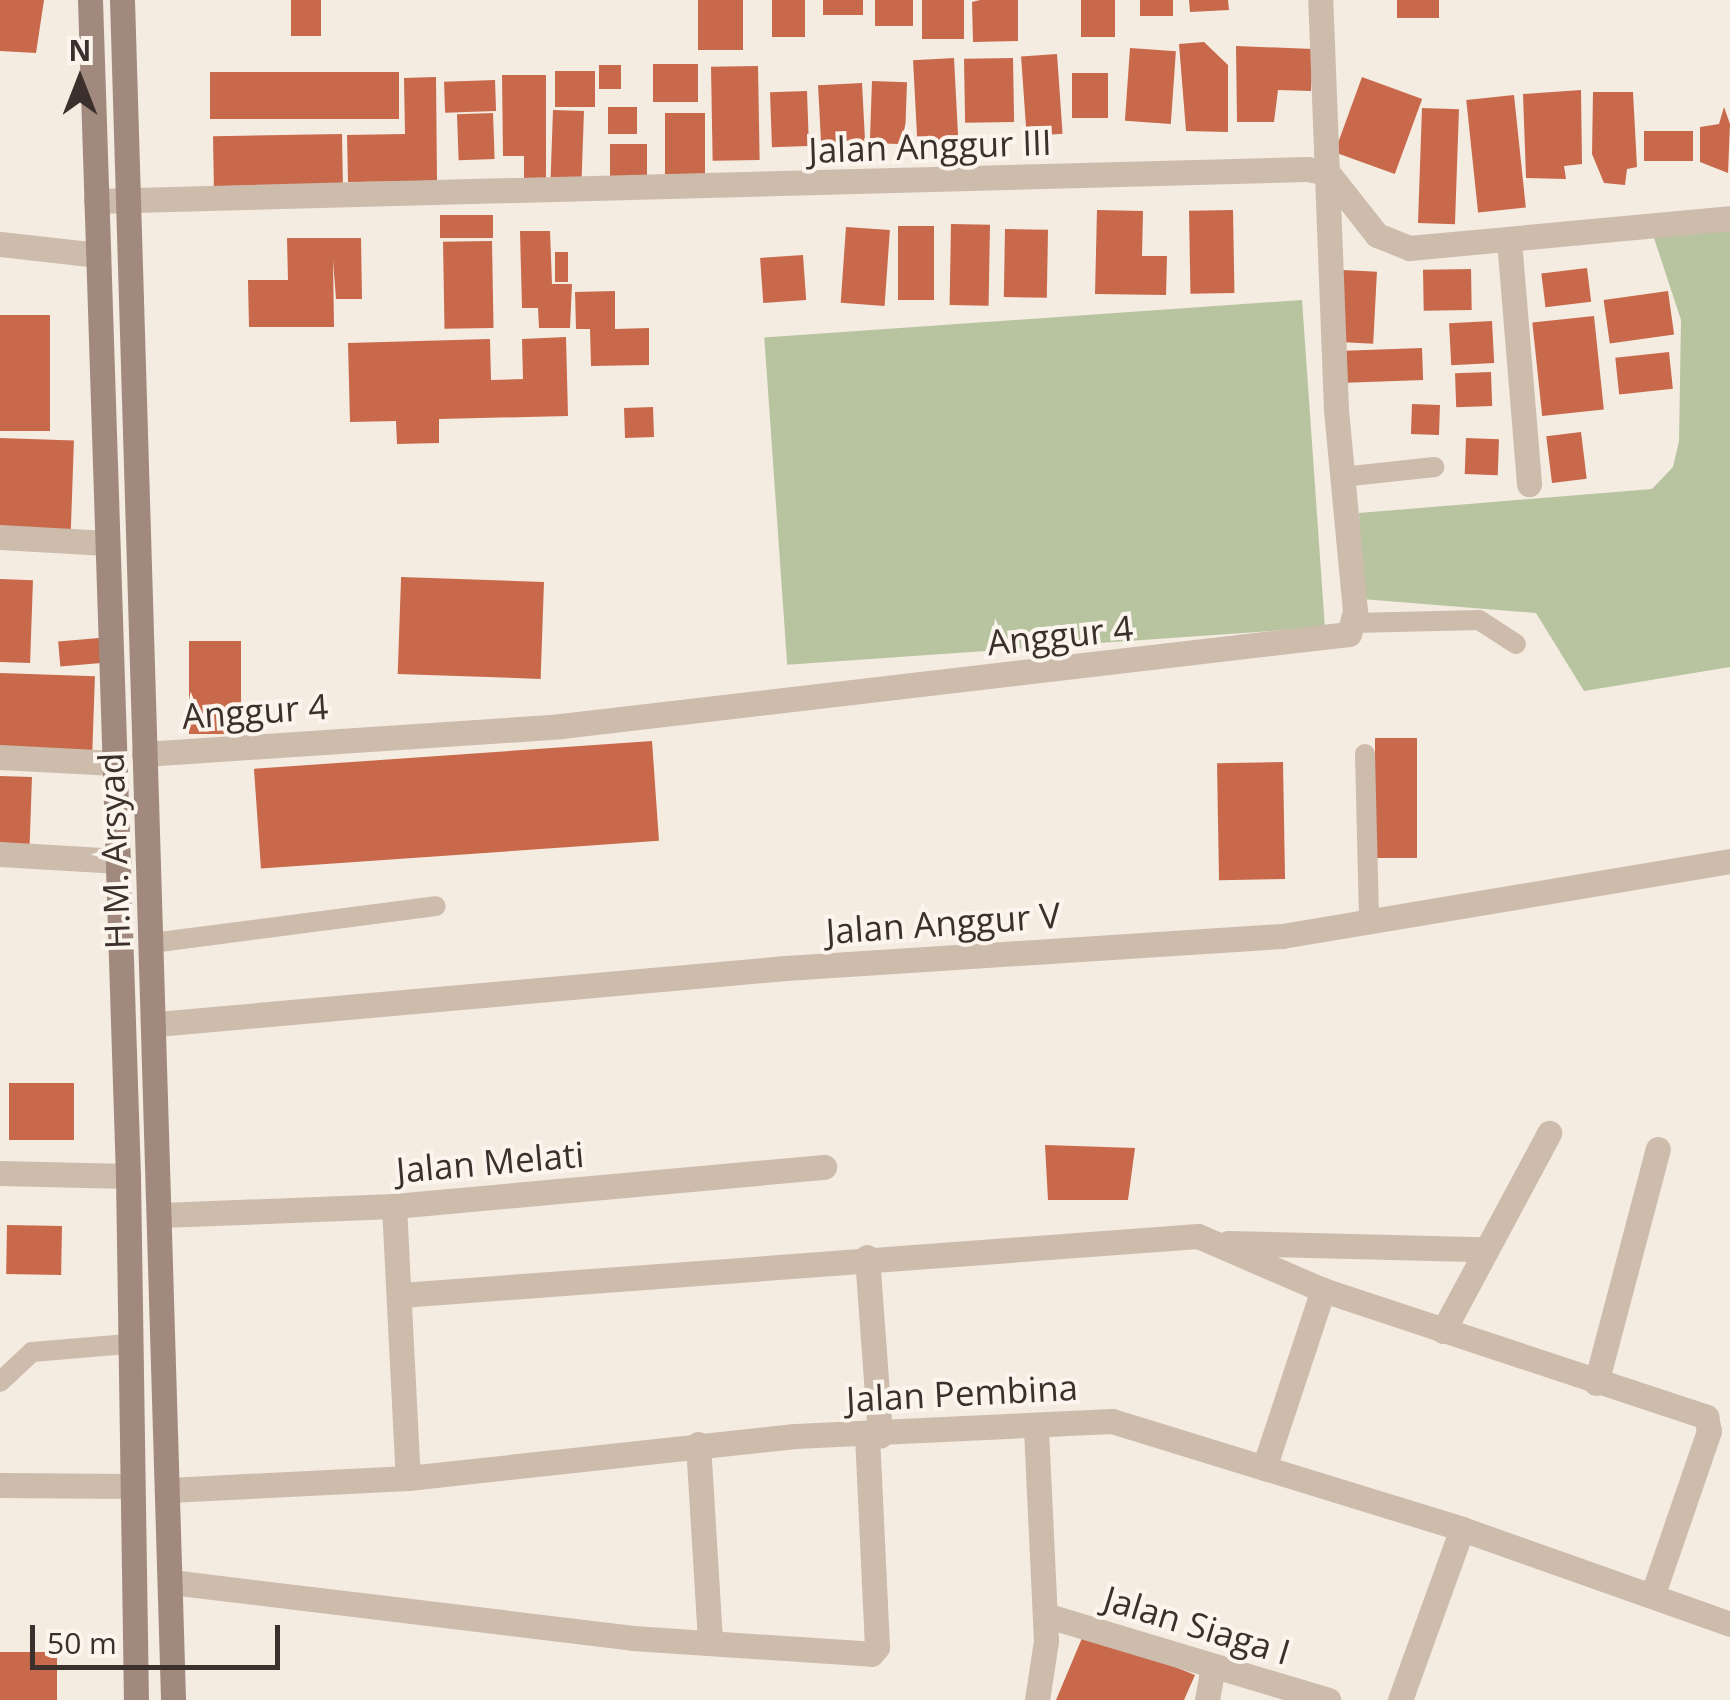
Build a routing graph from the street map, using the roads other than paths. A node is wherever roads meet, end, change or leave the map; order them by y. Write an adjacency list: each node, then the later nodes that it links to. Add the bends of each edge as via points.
1 (90, 0): 6 (street, H.M. Arsyad)
2 (122, 0): 5 (street, H.M. Arsyad)
3 (1320, 0): 4 (street)
4 (1328, 173): 5 (street, Jalan Anggur III); 8 (street, via 1391,244 1433,250); 12 (street)
5 (126, 200): 6 (street, Jalan Anggur III); 18 (street, H.M. Arsyad)
6 (96, 201): 10 (street, H.M. Arsyad)
7 (1730, 218): 8 (street)
8 (1509, 240): 13 (street)
9 (0, 244): 10 (street)
10 (98, 255): 15 (street, H.M. Arsyad)
11 (1434, 466): 12 (lane)
12 (1342, 477): 16 (street)
13 (1529, 484)
14 (0, 538): 15 (street)
15 (107, 543): 21 (street, H.M. Arsyad)
16 (1353, 623): 17 (lane, via 1478,620 1500,626); 18 (street, Anggur 4, via 1349,634 1320,642 561,726)
17 (1516, 644)
18 (144, 754): 27 (street, H.M. Arsyad)
19 (1365, 754): 26 (lane)
20 (0, 758): 21 (street)
21 (115, 763): 23 (street, H.M. Arsyad)
22 (0, 854): 23 (street)
23 (119, 860): 33 (street, H.M. Arsyad)
24 (1730, 861): 26 (street, Jalan Anggur V)
25 (436, 906): 27 (lane)
26 (1370, 923): 28 (street, Jalan Anggur V, via 1234,941 805,966)
27 (152, 942): 28 (street, H.M. Arsyad)
28 (157, 1024): 35 (street, H.M. Arsyad)
29 (1549, 1133): 37 (street)
30 (1658, 1149): 44 (street)
31 (824, 1167): 34 (street, Jalan Melati)
32 (0, 1172): 33 (street)
33 (128, 1176): 42 (street, H.M. Arsyad)
34 (394, 1206): 35 (street, Jalan Melati); 40 (street)
35 (161, 1215): 52 (street, H.M. Arsyad)
36 (1213, 1242): 37 (street); 38 (street, via 1152,1234); 39 (street)
37 (1482, 1250): 41 (street)
38 (867, 1256): 40 (street); 46 (street)
39 (1324, 1290): 41 (street); 48 (street)
40 (402, 1295): 49 (street)
41 (1442, 1331): 44 (street)
42 (128, 1344): 43 (lane, via 32,1352); 51 (street, H.M. Arsyad)
43 (0, 1382)
44 (1596, 1383): 55 (street, via 1702,1415 1710,1425)
45 (1036, 1429): 46 (street, Jalan Pembina); 48 (street, Jalan Pembina, via 1112,1421); 56 (street)
46 (874, 1436): 47 (street, Jalan Pembina); 58 (street, via 875,1653)
47 (698, 1444): 49 (street, Jalan Pembina); 58 (street)
48 (1264, 1468): 53 (street, Jalan Pembina)
49 (408, 1478): 52 (street, Jalan Pembina)
50 (0, 1485): 51 (street)
51 (131, 1486): 60 (street, H.M. Arsyad)
52 (169, 1490): 54 (street, H.M. Arsyad)
53 (1462, 1529): 55 (street, Jalan Pembina); 67 (street)
54 (171, 1582): 58 (street); 59 (street, H.M. Arsyad)
55 (1652, 1594): 57 (street, Jalan Pembina)
56 (1045, 1615): 61 (street, Jalan Siaga I); 64 (street)
57 (1730, 1624)
58 (710, 1642)
59 (173, 1659): 60 (street); 63 (street, H.M. Arsyad)
60 (133, 1661): 62 (street, H.M. Arsyad)
61 (1213, 1666): 65 (street); 66 (street, Jalan Siaga I)
62 (136, 1700)
63 (173, 1700)
64 (1037, 1700)
65 (1207, 1700)
66 (1328, 1700)
67 (1400, 1700)

